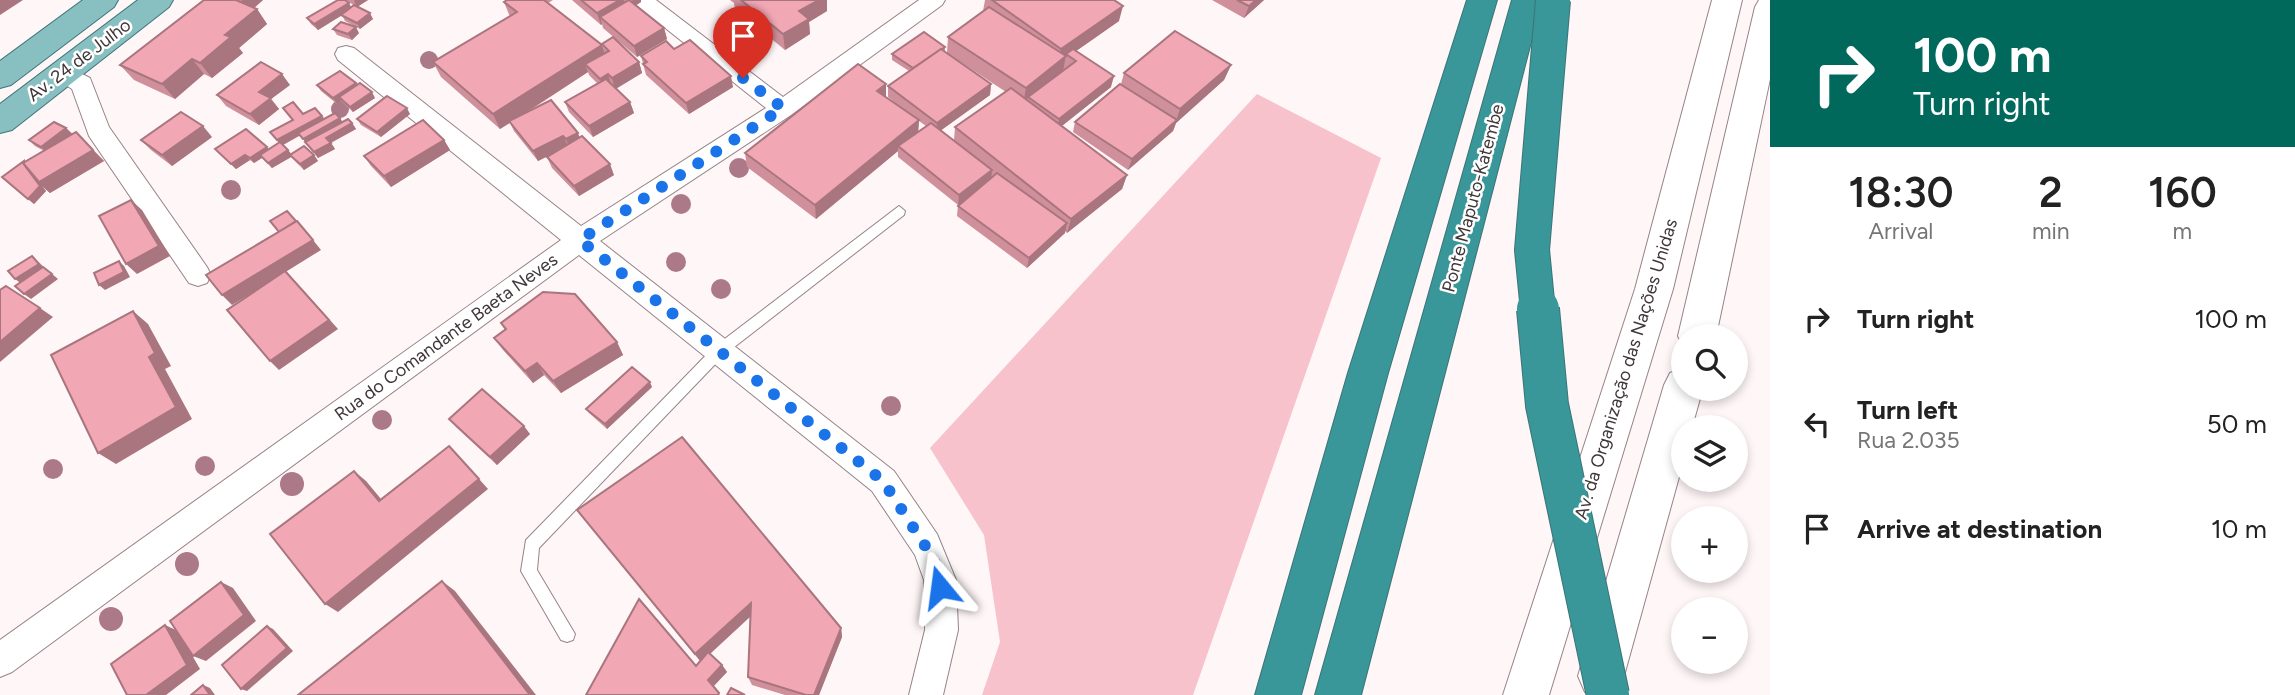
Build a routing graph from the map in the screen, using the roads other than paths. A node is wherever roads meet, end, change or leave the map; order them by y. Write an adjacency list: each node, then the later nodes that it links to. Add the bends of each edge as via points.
1 (103, 0): 12 (main road, Av. 24 de Julho)
2 (158, 0): 11 (main road, Av. 24 de Julho)
3 (641, 0): 13 (street)
4 (934, 0): 13 (street, Rua do Comandante Baeta Neves)
5 (1482, 0): 24 (highway, via 1368,373)
6 (1527, 0): 25 (highway, Ponte Maputo-Katembe)
7 (1553, 0): 28 (highway, bridge, via 1532,250 1547,405)
8 (1727, 0): 26 (main road, Av. da Organização das Nações Unidas, via 1654,289)
9 (1770, 7): 18 (main road)
10 (346, 54): 16 (street)
11 (63, 72): 14 (main road, Av. 24 de Julho); 17 (street, via 82,84 98,130)
12 (0, 77)
13 (783, 108): 16 (street, Rua do Comandante Baeta Neves)
14 (0, 121)
15 (899, 211): 19 (lane)
16 (580, 240): 19 (street); 22 (street, Rua do Comandante Baeta Neves)
17 (198, 275)
18 (1700, 324)
19 (719, 351): 21 (lane, via 532,545 529,571); 23 (street, via 883,481 935,561 944,614)
20 (1679, 401): 27 (main road)
21 (567, 634)
22 (0, 660)
23 (926, 695)
24 (1278, 695)
25 (1338, 695)
26 (1526, 695)
27 (1596, 695)
28 (1608, 695)

